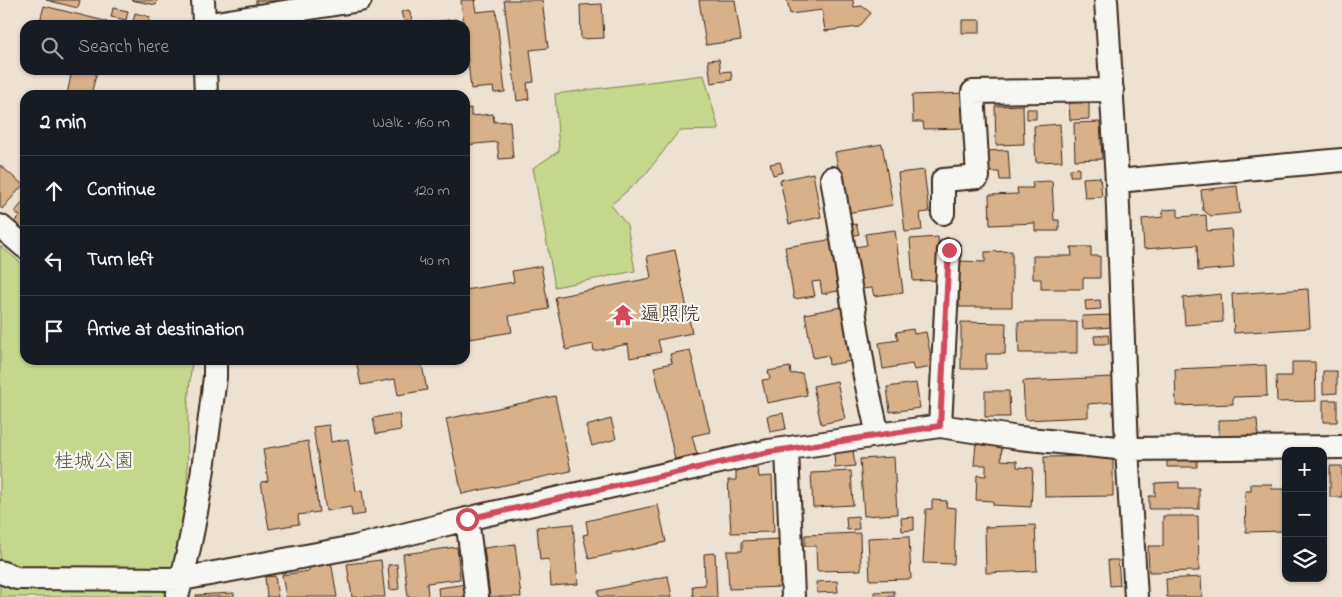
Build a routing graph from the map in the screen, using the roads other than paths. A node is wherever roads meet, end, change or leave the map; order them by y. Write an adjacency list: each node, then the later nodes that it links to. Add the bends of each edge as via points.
1 (204, 0): 4 (street)
2 (360, 0): 5 (street)
3 (1106, 0): 8 (street)
4 (204, 20)
5 (235, 20)
6 (205, 75): 7 (street)
7 (206, 90)
8 (1112, 90): 11 (street); 12 (street, via 973,92 978,177 943,180)
9 (1342, 160): 11 (street)
10 (832, 178): 18 (street, via 865,377)
11 (1117, 180): 21 (street)
12 (943, 212)
13 (0, 226): 14 (street)
14 (20, 243)
15 (949, 250): 17 (street)
16 (215, 365): 24 (street, via 201,483)
17 (940, 426): 18 (street); 21 (street)
18 (878, 435): 20 (street)
19 (1342, 447): 21 (street)
20 (787, 449): 22 (street); 26 (street)
21 (1126, 449): 27 (street)
22 (467, 519): 24 (street); 25 (street)
23 (0, 572): 24 (street, via 17,578)
24 (180, 588)
25 (477, 597)
26 (793, 597)
27 (1136, 597)

